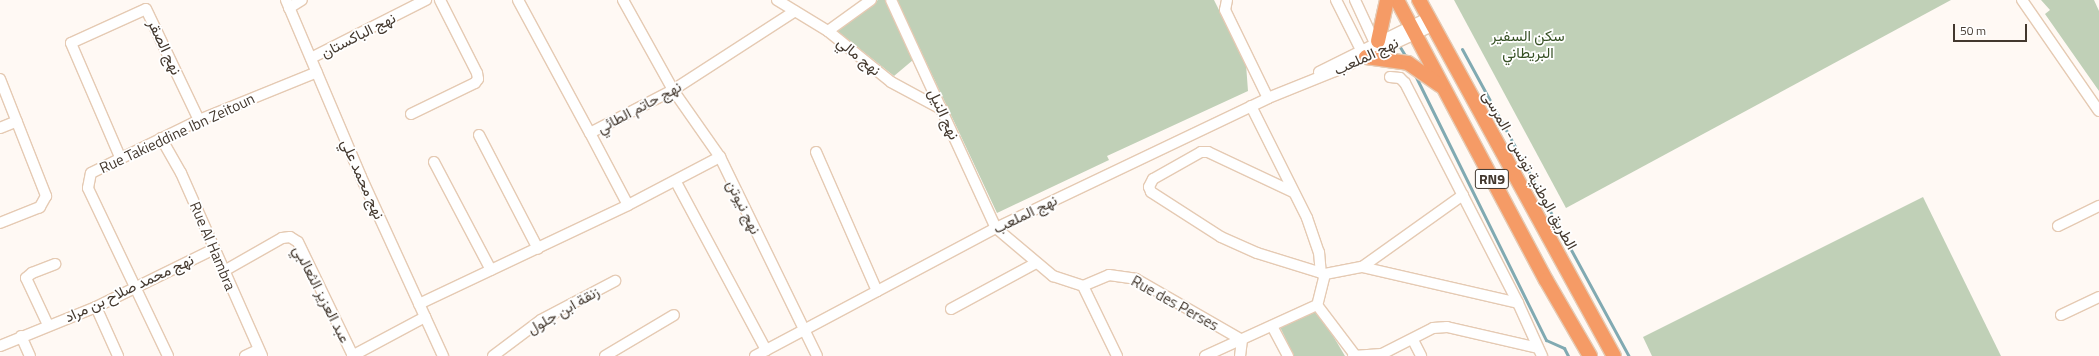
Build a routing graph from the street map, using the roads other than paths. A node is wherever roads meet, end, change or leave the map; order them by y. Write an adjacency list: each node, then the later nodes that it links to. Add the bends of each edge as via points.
1 (302, 0): 16 (street)
2 (426, 0): 23 (street, نهج الباكستان)
3 (440, 0): 33 (street, via 478,79 475,83)
4 (518, 0): 37 (street, نهج حاتم الطائي)
5 (623, 0): 28 (street, نهج نيوتن)
6 (777, 0): 17 (street, نهج مالي)
7 (871, 0): 20 (street)
8 (891, 0): 31 (street, نهج النيل)
9 (1226, 0): 29 (street, via 1225,10)
10 (1336, 0): 22 (street)
11 (1355, 0): 21 (street)
12 (1387, 0): 21 (highway)
13 (1397, 0): 19 (highway, RN9)
14 (1418, 0): 18 (highway, الطريق الوطنية تونس - المرسى / RN9)
15 (2022, 0): 32 (street)
16 (287, 4): 23 (street, نهج محمد علي)
17 (795, 11): 20 (street, نهج مالي); 28 (street, نهج حاتم الطائي)
18 (1430, 22): 19 (street, نهج الملعب); 100 (highway, الطريق الوطنية تونس - المرسى / RN9)
19 (1412, 29): 21 (street, نهج الملعب); 22 (street, نهج الملعب); 27 (highway, RN9)
20 (828, 31): 31 (street, نهج مالي, via 891,82)
21 (1377, 42): 22 (street, نهج الملعب)
22 (1364, 53): 27 (highway, via 1408,63); 29 (street, نهج الملعب)
23 (312, 58): 24 (street, نهج محمد علي)
24 (317, 72): 34 (street, Rue Takieddine Ibn Zeitoun); 66 (street, نهج محمد علي)
25 (1390, 77): 46 (street, via 1400,78 1405,83)
26 (0, 79): 35 (street)
27 (1442, 86): 99 (highway, RN9, via 1546,280)
28 (673, 90): 37 (street, نهج حاتم الطائي); 42 (street, نهج نيوتن)
29 (1268, 98): 30 (street, نهج الملعب)
30 (1251, 106): 45 (street); 51 (street, نهج الملعب)
31 (942, 110): 51 (street, نهج النيل)
32 (2099, 110)
33 (411, 114)
34 (199, 120): 39 (street, Rue Takieddine Ibn Zeitoun); 41 (street, نهج الصقر, via 146,9 71,44)
35 (16, 121): 36 (street); 49 (street, via 46,196 40,206)
36 (0, 128)
37 (590, 133): 47 (street)
38 (479, 135): 53 (street)
39 (161, 138): 41 (street, Rue Takieddine Ibn Zeitoun); 52 (street, Rue Al Hambra, via 181,173)
40 (816, 152): 63 (street)
41 (120, 157): 62 (street, Rue Takieddine Ibn Zeitoun, via 90,173 88,188)
42 (720, 157): 44 (street); 75 (street, نهج نيوتن)
43 (434, 162): 57 (street)
44 (676, 182): 47 (street); 80 (street)
45 (1293, 192): 59 (street, via 1307,218 1319,252); 59 (street, via 1208,152 1201,152 1153,180 1150,187 1151,192 1220,237 1257,253)
46 (1463, 194): 56 (street); 65 (street)
47 (628, 205): 53 (street)
48 (2099, 206): 50 (street)
49 (0, 224)
50 (2058, 226)
51 (996, 228): 54 (street); 63 (street, نهج الملعب)
52 (214, 249): 58 (street, Rue Al Hambra); 62 (street, نهج محمد صلاح بن مراد)
53 (538, 249): 57 (street)
54 (1036, 263): 61 (street, via 1053,276); 69 (street)
55 (55, 264): 73 (street, via 26,278)
56 (1362, 267): 59 (street); 65 (street)
57 (491, 270): 66 (street)
58 (224, 271): 82 (street, Rue Al Hambra); 88 (street, عبد العزيز الثعالبي, via 282,238 290,237 298,242)
59 (1323, 274): 67 (street)
60 (615, 281): 90 (street, زنقة ابن جلول, via 541,320)
61 (1083, 286): 77 (street, Rue des Perses, via 1109,276 1127,276); 94 (street)
62 (136, 287): 68 (street, نهج محمد صلاح بن مراد); 86 (street, Rue Takieddine Ibn Zeitoun)
63 (877, 291): 75 (street, نهج الملعب)
64 (2099, 297): 71 (street)
65 (1518, 303): 81 (street)
66 (419, 304): 72 (street, نهج محمد علي)
67 (1317, 305): 74 (street); 83 (street)
68 (96, 307): 73 (street, نهج محمد صلاح بن مراد); 85 (street)
69 (951, 309)
70 (674, 315): 91 (street)
71 (2061, 315)
72 (425, 317): 88 (street); 89 (street, نهج محمد علي)
73 (48, 324): 76 (street, نهج محمد صلاح بن مراد)
74 (1272, 326): 77 (street); 97 (street)
75 (804, 330): 80 (street, نهج الملعب); 93 (street, نهج نيوتن)
76 (21, 336): 79 (street, نهج محمد صلاح بن مراد); 84 (street)
77 (1242, 340): 95 (street); 96 (street)
78 (1413, 340): 81 (street, via 1433,328 1447,328); 83 (street, via 1382,354); 98 (street)
79 (0, 346)
80 (766, 350): 92 (street, نهج الملعب)
81 (1540, 352)
82 (260, 353): 87 (street)
83 (1354, 355)
84 (30, 356)
85 (118, 356)
86 (168, 356)
87 (245, 356)
88 (352, 356)
89 (443, 356)
90 (493, 356)
91 (605, 356)
92 (755, 356)
93 (817, 356)
94 (1117, 356)
95 (1205, 356)
96 (1240, 356)
97 (1288, 356)
98 (1421, 356)
99 (1590, 356)
100 (1614, 356)

